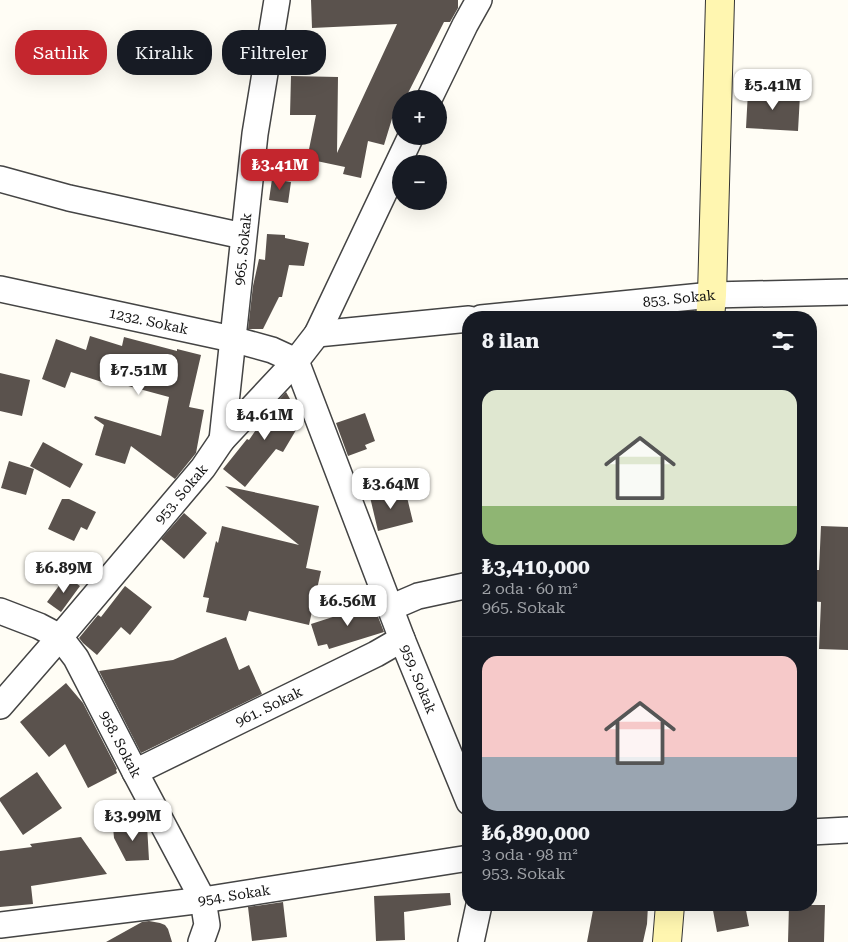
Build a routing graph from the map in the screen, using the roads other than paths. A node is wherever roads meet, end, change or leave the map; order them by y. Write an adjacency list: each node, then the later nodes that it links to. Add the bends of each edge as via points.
1 (278, 0): 7 (street, 965. Sokak, via 254,134)
2 (479, 0): 4 (street)
3 (720, 0): 10 (street)
4 (433, 90)
5 (407, 145): 13 (street, 953. Sokak)
6 (0, 179): 7 (street, via 69,198)
7 (243, 236): 14 (street, 965. Sokak)
8 (1, 292): 14 (street, 1232. Sokak)
9 (848, 292): 10 (street, 853. Sokak)
10 (711, 306): 11 (street, 853. Sokak)
11 (615, 311)
12 (462, 320): 13 (street)
13 (317, 334): 15 (street, 953. Sokak)
14 (232, 339): 15 (street, 1232. Sokak, via 272,350); 16 (street, 965. Sokak)
15 (296, 361): 16 (street, 953. Sokak); 18 (street, 959. Sokak)
16 (222, 440): 20 (street, 953. Sokak, via 203,468)
17 (462, 587): 18 (street, via 418,596)
18 (390, 608): 21 (street, 959. Sokak)
19 (0, 610): 20 (street, 958. Sokak)
20 (60, 638): 22 (street, 953. Sokak); 23 (street, 958. Sokak, via 76,658)
21 (402, 640): 23 (street, 961. Sokak); 24 (street, 959. Sokak)
22 (0, 706)
23 (135, 772): 28 (street, 958. Sokak)
24 (462, 785)
25 (848, 830): 26 (street)
26 (817, 832)
27 (462, 859): 28 (street, 954. Sokak)
28 (203, 900): 31 (street, 954. Sokak); 32 (street, 958. Sokak, via 207,925)
29 (479, 911): 33 (street)
30 (670, 911): 34 (street)
31 (0, 925)
32 (201, 942)
33 (471, 942)
34 (667, 942)

